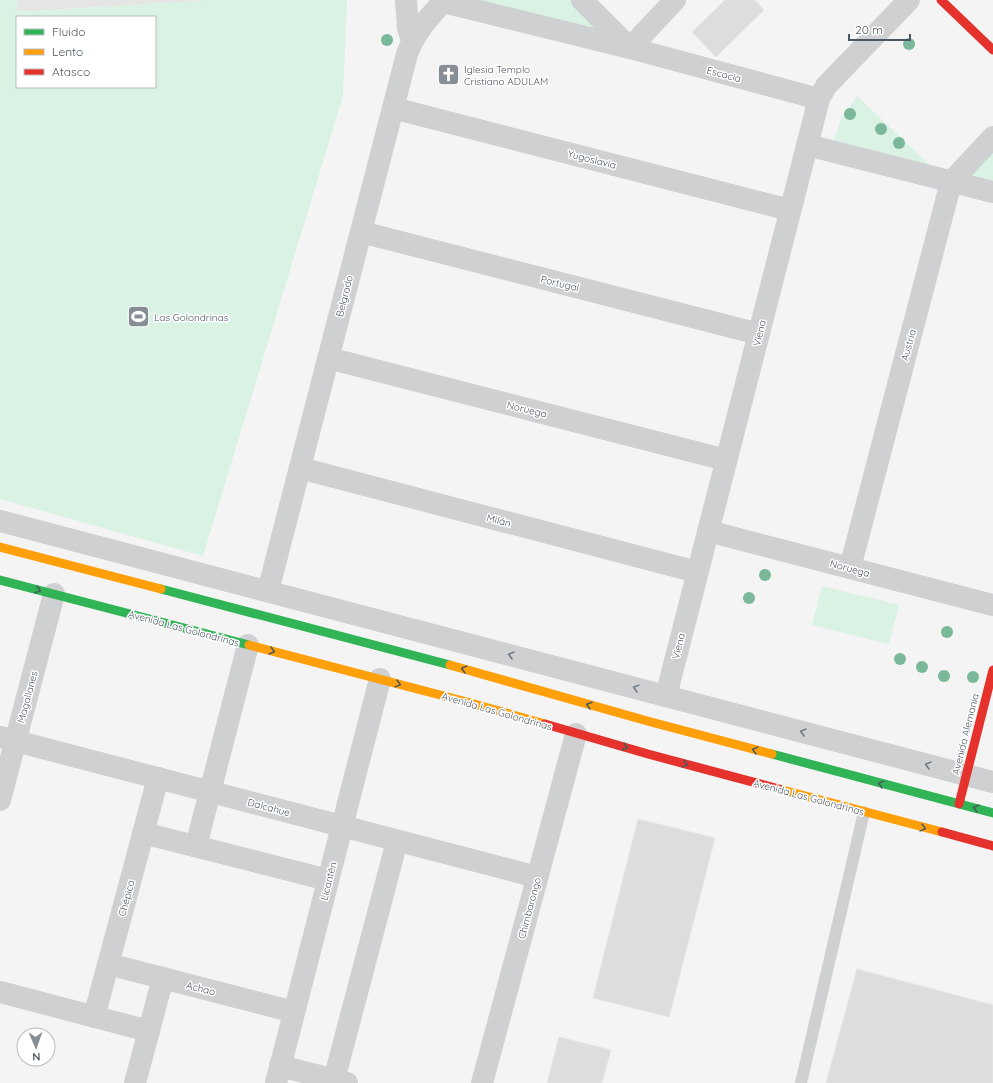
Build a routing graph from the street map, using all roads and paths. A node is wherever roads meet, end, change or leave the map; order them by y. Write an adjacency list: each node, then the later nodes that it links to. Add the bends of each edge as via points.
1 (406, 0): 7 (street, Belgrado, via 408,28)
2 (582, 0): 8 (street, Escocia)
3 (675, 0): 8 (street)
4 (909, 0): 10 (street, Viena, via 826,86)
5 (941, 0): 9 (main road)
6 (444, 1): 7 (street); 8 (street, Escocia)
7 (412, 40): 11 (street, Belgrado)
8 (630, 48): 10 (street, Escocia)
9 (993, 50)
10 (819, 99): 13 (street, Viena)
11 (393, 108): 16 (street, Yugoslavia); 17 (street, Belgrado)
12 (993, 137): 14 (street, Austria)
13 (807, 145): 14 (street); 16 (street, Viena)
14 (951, 182): 15 (street); 25 (street, Austria)
15 (993, 192)
16 (790, 210): 18 (street, Viena)
17 (361, 232): 18 (street, Portugal); 19 (street, Belgrado)
18 (758, 334): 20 (street, Viena)
19 (328, 358): 20 (street, Noruega); 21 (street, Belgrado)
20 (726, 460): 23 (street, Viena)
21 (300, 468): 26 (street, Milán); 28 (street, Belgrado)
22 (0, 521): 28 (street)
23 (708, 531): 25 (street, Noruega); 26 (street, Viena)
24 (0, 547): 42 (main road, one-way to 24, via 651,722 478,672)
25 (850, 568): 30 (street, Noruega)
26 (697, 572): 34 (street, Viena)
27 (0, 580): 29 (main road, Avenida Las Golondrinas, one-way to 29)
28 (268, 592): 34 (street, one-way to 28)
29 (54, 594): 31 (main road, Avenida Las Golondrinas); 36 (street, Magallanes)
30 (993, 605)
31 (248, 645): 33 (main road, Avenida Las Golondrinas, one-way to 33); 40 (street)
32 (993, 670): 37 (main road, Avenida Alemania)
33 (380, 679): 35 (main road, Avenida Las Golondrinas, one-way to 35); 49 (street, Licantén)
34 (666, 696): 37 (street, one-way to 34)
35 (576, 734): 44 (main road, Avenida Las Golondrinas, one-way to 44); 56 (street, Chimbarongo)
36 (8, 739): 38 (street, Dalcahue); 41 (street, Magallanes)
37 (966, 776): 39 (street); 42 (main road, Avenida Alemania)
38 (158, 778): 40 (street, Dalcahue); 51 (street, Chépica)
39 (993, 782)
40 (211, 792): 49 (street, Dalcahue); 54 (street)
41 (0, 800)
42 (959, 804): 43 (main road); 45 (main road, one-way to 42); 47 (main road)
43 (937, 808)
44 (864, 812): 48 (main road, Avenida Las Golondrinas); 68 (lane)
45 (993, 813)
46 (908, 814): 48 (main road)
47 (962, 814)
48 (885, 818): 53 (main road, Avenida Las Golondrinas, one-way to 53)
49 (342, 826): 52 (street, Dalcahue); 57 (street, Licantén)
50 (970, 829): 53 (main road)
51 (143, 833): 54 (street); 58 (street, Chépica)
52 (397, 841): 56 (street, Dalcahue); 65 (street)
53 (981, 843): 55 (main road, Avenida Las Golondrinas)
54 (196, 846): 57 (street)
55 (993, 846)
56 (537, 877): 67 (street, Chimbarongo)
57 (328, 880): 61 (street, Licantén)
58 (108, 964): 59 (street, Achao); 62 (street, Chépica)
59 (163, 978): 61 (street, Achao); 63 (street)
60 (0, 992): 62 (street)
61 (294, 1012): 64 (street, Licantén)
62 (94, 1017): 63 (street)
63 (149, 1031): 66 (street)
64 (278, 1074): 65 (street)
65 (341, 1081)
66 (135, 1083)
67 (482, 1083)
68 (801, 1083)

